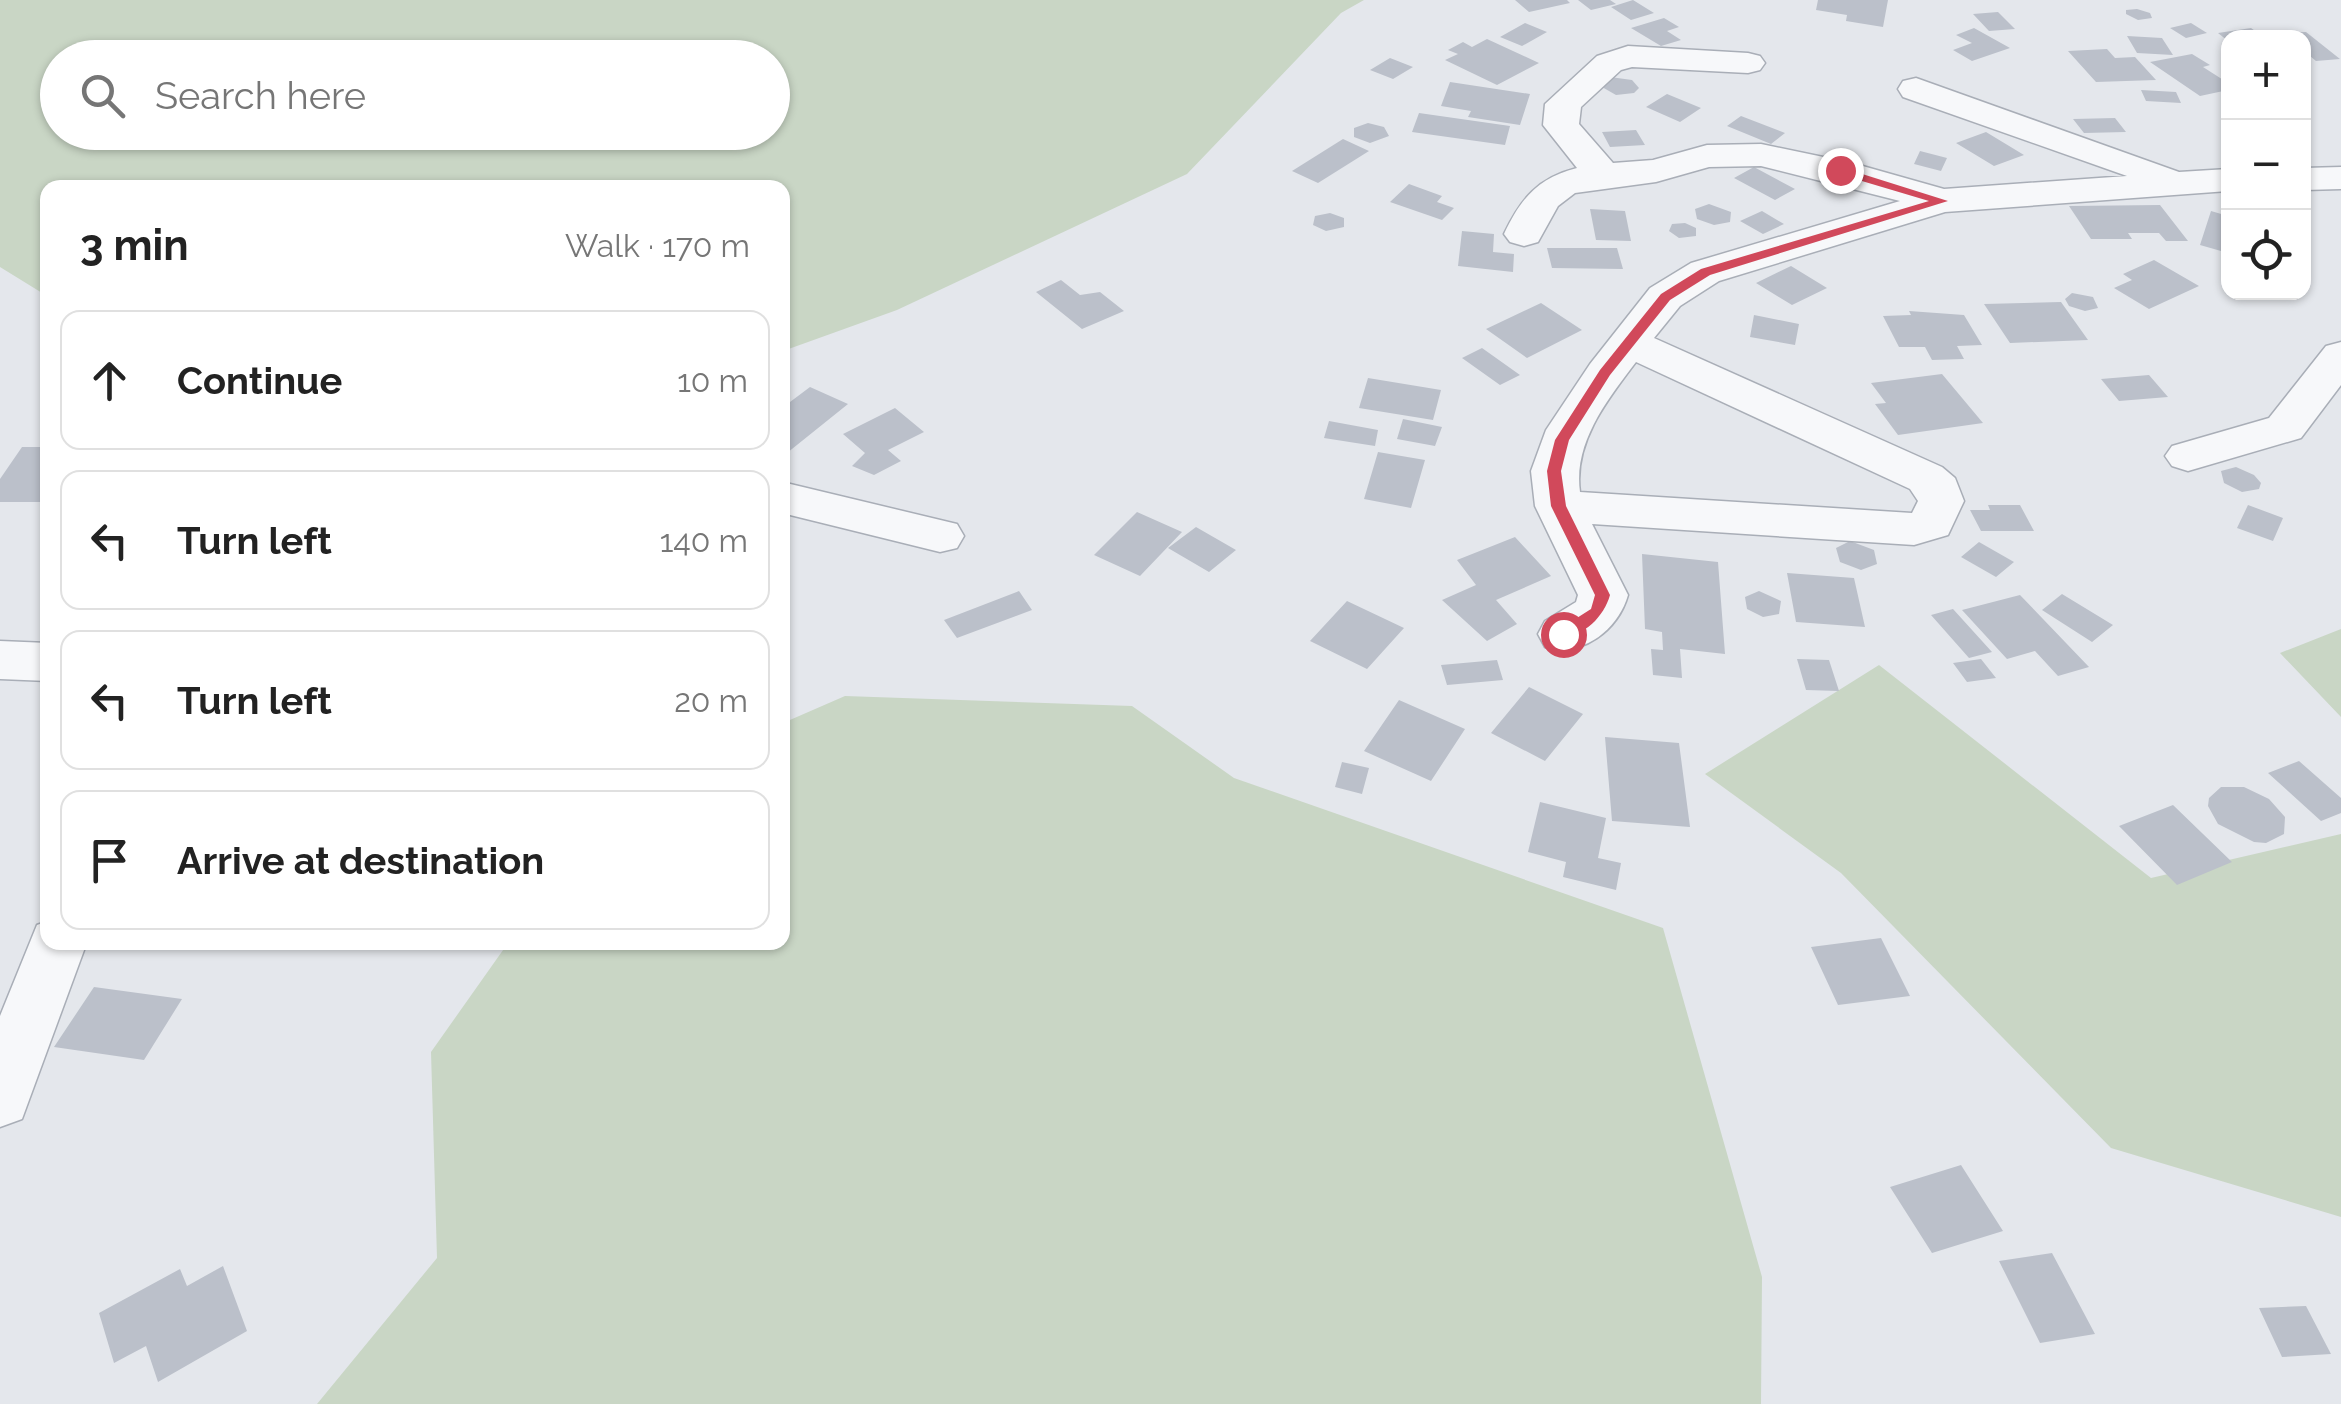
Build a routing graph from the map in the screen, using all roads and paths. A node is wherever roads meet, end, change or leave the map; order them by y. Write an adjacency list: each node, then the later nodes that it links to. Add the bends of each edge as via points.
1 (1748, 63): 3 (street, via 1628,56 1593,75 1563,104 1561,124)
2 (1916, 89): 7 (street)
3 (1602, 174): 8 (street, via 1656,170 1707,156 1761,155); 9 (street, via 1554,188 1537,203)
4 (2311, 178): 5 (street)
5 (2341, 178)
6 (2221, 180): 7 (street)
7 (2179, 181): 8 (street)
8 (1942, 201): 10 (street, via 1705,272 1666,297)
9 (1524, 234)
10 (1629, 343): 14 (street, via 1562,440 1554,471); 14 (street, via 1926,478 1939,489 1937,512 1931,524 1885,529)
11 (2341, 355): 12 (street, via 2285,428)
12 (2188, 456)
13 (790, 499): 15 (street)
14 (1558, 506): 16 (street, via 1603,595 1598,612)
15 (940, 536)
16 (1563, 634)
17 (0, 660): 18 (street)
18 (40, 662)
19 (55, 950): 20 (street)
20 (0, 1099)

